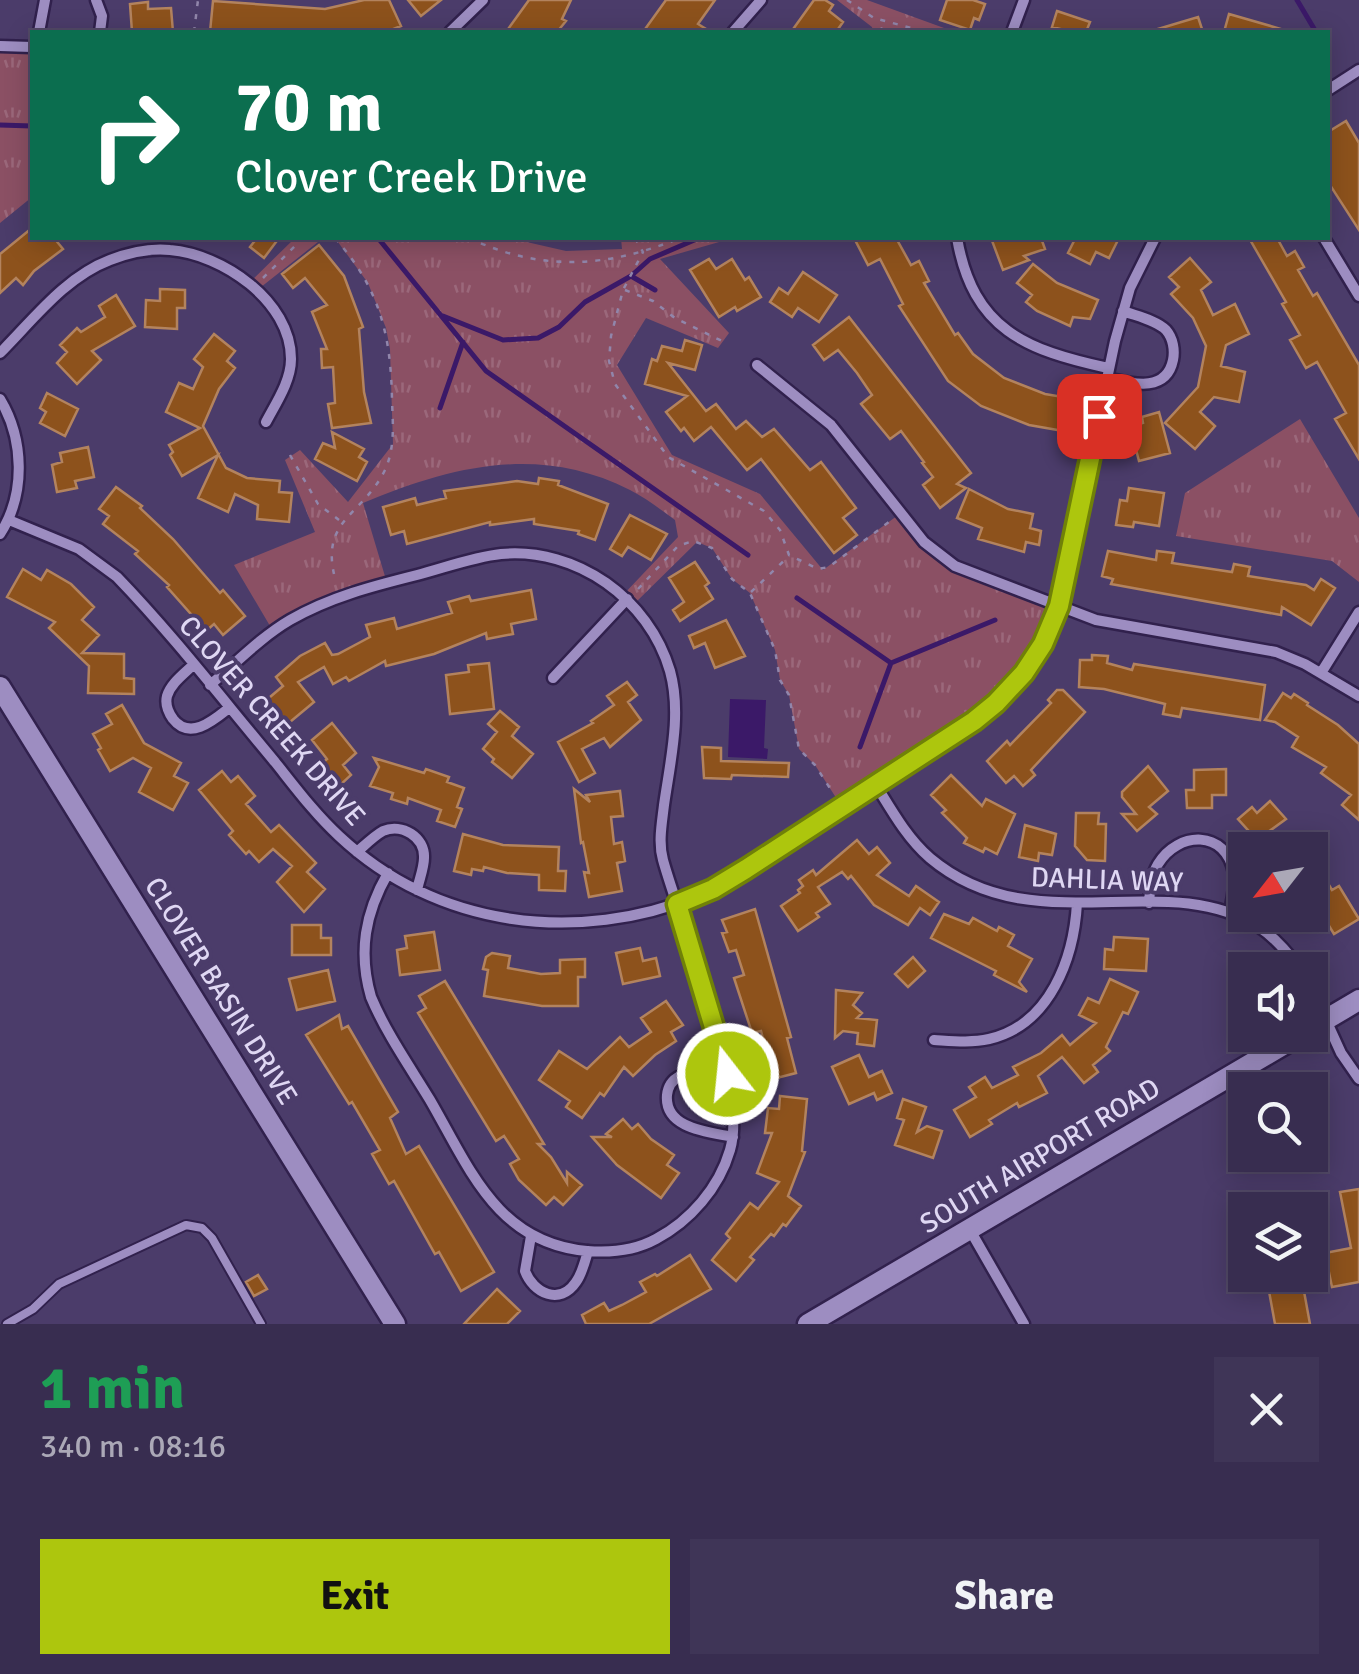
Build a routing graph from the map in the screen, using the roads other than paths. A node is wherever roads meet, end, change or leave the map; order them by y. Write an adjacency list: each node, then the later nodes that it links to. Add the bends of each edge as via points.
1 (44, 0): 6 (street)
2 (96, 0): 7 (street)
3 (483, 0): 8 (street)
4 (761, 0): 9 (street)
5 (1024, 0): 10 (street)
6 (39, 30)
7 (100, 30)
8 (452, 30)
9 (735, 30)
10 (1013, 30)
11 (0, 46): 12 (street)
12 (30, 47)
13 (1359, 70): 14 (street)
14 (1330, 89)
15 (958, 240): 22 (street, via 972,287 1007,331)
16 (1154, 240): 19 (street, CLOVER CREEK DRIVE)
17 (1325, 240): 18 (street)
18 (1359, 296)
19 (1123, 311): 22 (street, CLOVER CREEK DRIVE); 22 (street, via 1164,329 1174,358 1153,383)
20 (0, 353): 24 (street, via 68,285 100,264 145,251 186,252 248,284 285,330 290,372)
21 (757, 365): 28 (street, via 831,425 941,558)
22 (1108, 373): 28 (street, CLOVER CREEK DRIVE)
23 (0, 399): 25 (street, via 18,458)
24 (266, 422)
25 (9, 520): 26 (street); 30 (street, CLOVER CREEK DRIVE, via 105,565)
26 (0, 534)
27 (627, 599): 32 (street); 33 (street, via 596,575 548,558 485,557 322,604 273,631); 43 (street, via 653,633 672,684 673,741 660,842)
28 (1059, 606): 31 (street, via 1106,622 1276,652); 37 (street, CLOVER CREEK DRIVE, via 1036,656 996,703)
29 (1359, 612): 31 (street)
30 (193, 665): 33 (street, CLOVER CREEK DRIVE); 36 (street, via 168,695 172,717 192,729)
31 (1321, 672): 35 (street)
32 (552, 678)
33 (210, 685): 36 (street, CLOVER CREEK DRIVE)
34 (0, 687): 61 (street, CLOVER BASIN DRIVE)
35 (1359, 696)
36 (229, 708): 38 (street, CLOVER CREEK DRIVE)
37 (876, 785): 43 (street, CLOVER CREEK DRIVE, via 735,876); 44 (street, DAHLIA WAY, via 918,847 952,873 1008,898)
38 (358, 852): 40 (street, CLOVER CREEK DRIVE); 41 (street, via 386,830 412,834 424,851)
39 (1228, 858): 42 (street, via 1217,844 1200,838 1176,845 1153,874)
40 (388, 873): 41 (street, CLOVER CREEK DRIVE); 57 (street, via 371,906 364,944 374,1002 484,1192)
41 (417, 890): 43 (street, CLOVER CREEK DRIVE, via 483,914 552,924 608,922)
42 (1149, 902): 44 (street, DAHLIA WAY); 45 (street, DAHLIA WAY)
43 (677, 904): 53 (street)
44 (1076, 904): 51 (street, via 1066,964 1036,1012 996,1038)
45 (1228, 912)
46 (1265, 932): 47 (street, DAHLIA WAY)
47 (1285, 952)
48 (1359, 1000): 49 (street)
49 (1328, 1018)
50 (1328, 1036): 54 (street)
51 (934, 1040)
52 (1271, 1052): 56 (street, SOUTH AIRPORT ROAD)
53 (725, 1062): 55 (street); 55 (street, via 675,1078 667,1103 680,1122)
54 (1359, 1079)
55 (733, 1138): 58 (street, via 716,1181 679,1225 642,1246)
56 (970, 1230): 62 (street, SOUTH AIRPORT ROAD); 63 (street)
57 (531, 1236): 58 (street); 58 (street, via 524,1272 548,1295 575,1284)
58 (588, 1251)
59 (7, 1324): 60 (lane, via 59,1284 186,1225 212,1238)
60 (262, 1324)
61 (395, 1324)
62 (808, 1324)
63 (1024, 1324)

